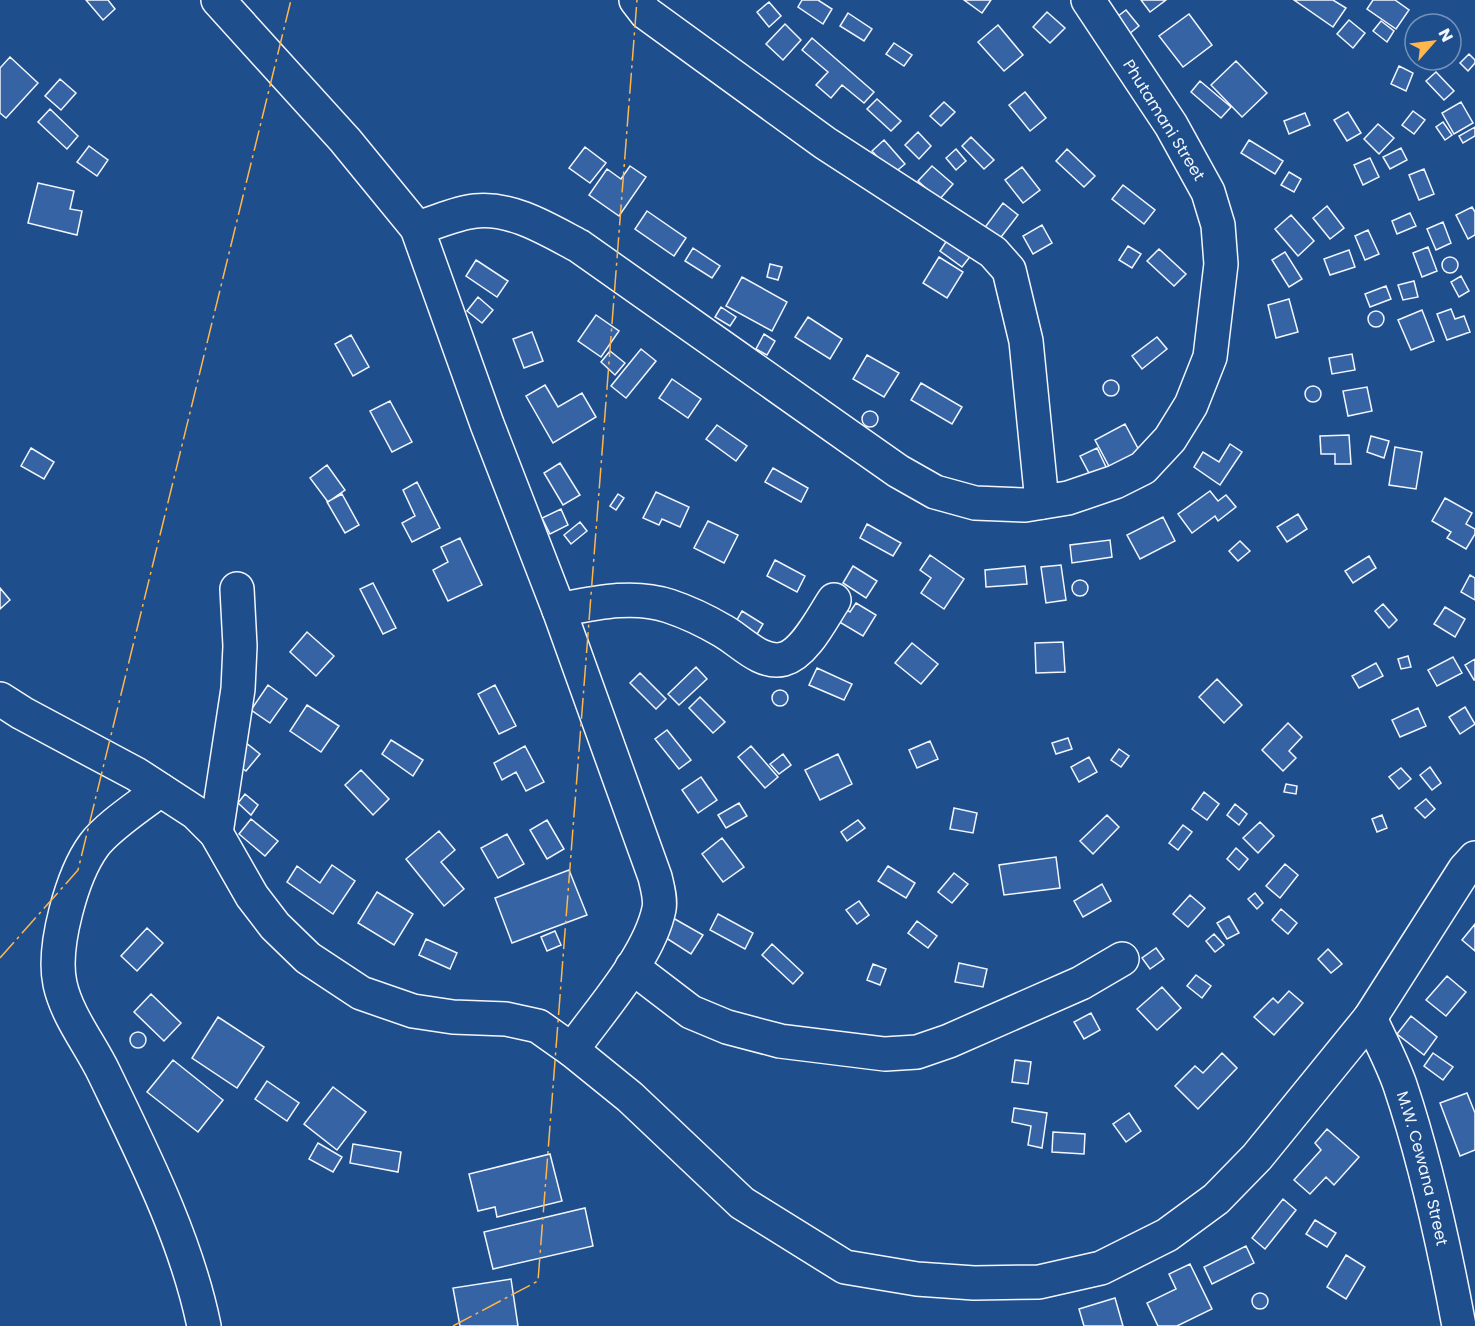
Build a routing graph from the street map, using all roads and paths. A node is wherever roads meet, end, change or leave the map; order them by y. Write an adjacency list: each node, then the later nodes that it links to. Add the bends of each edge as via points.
1 (636, 0): 5 (street, via 646,13 825,143 1002,261 1013,281 1026,341)
2 (1088, 0): 5 (street, Phutamani Street, via 1171,125 1208,192 1218,225 1221,264 1210,357 1191,405 1170,439 1143,468 1068,498)
3 (226, 3): 4 (street)
4 (417, 228): 5 (street, Phutamani Street, via 474,211 503,212 538,224 579,246 898,471 935,492 975,503); 8 (street)
5 (1042, 502)
6 (237, 589): 11 (street, via 238,689)
7 (834, 600): 8 (street, via 802,647 781,659 757,654 693,615 666,605 601,601)
8 (559, 610): 14 (street, via 655,877 660,906 651,933)
9 (0, 699): 10 (street)
10 (160, 790): 11 (street, via 196,813); 17 (street, via 95,843 82,865 58,948 59,982 156,1184 196,1291)
11 (216, 833): 16 (street, via 274,926 308,958 361,993 413,1011 538,1026)
12 (1475, 858): 15 (street)
13 (1122, 958): 14 (street, via 1081,983 949,1041 917,1052 885,1054 780,1041 727,1027 691,1012)
14 (632, 967): 16 (street)
15 (1370, 1018): 16 (street, via 1257,1157 1216,1199 1167,1235 1101,1268 1039,1282 917,1280 845,1267 742,1203 630,1097); 18 (street, M.W. Cewana Street, via 1399,1083 1425,1170)
16 (572, 1050)
17 (204, 1326)
18 (1459, 1326)

